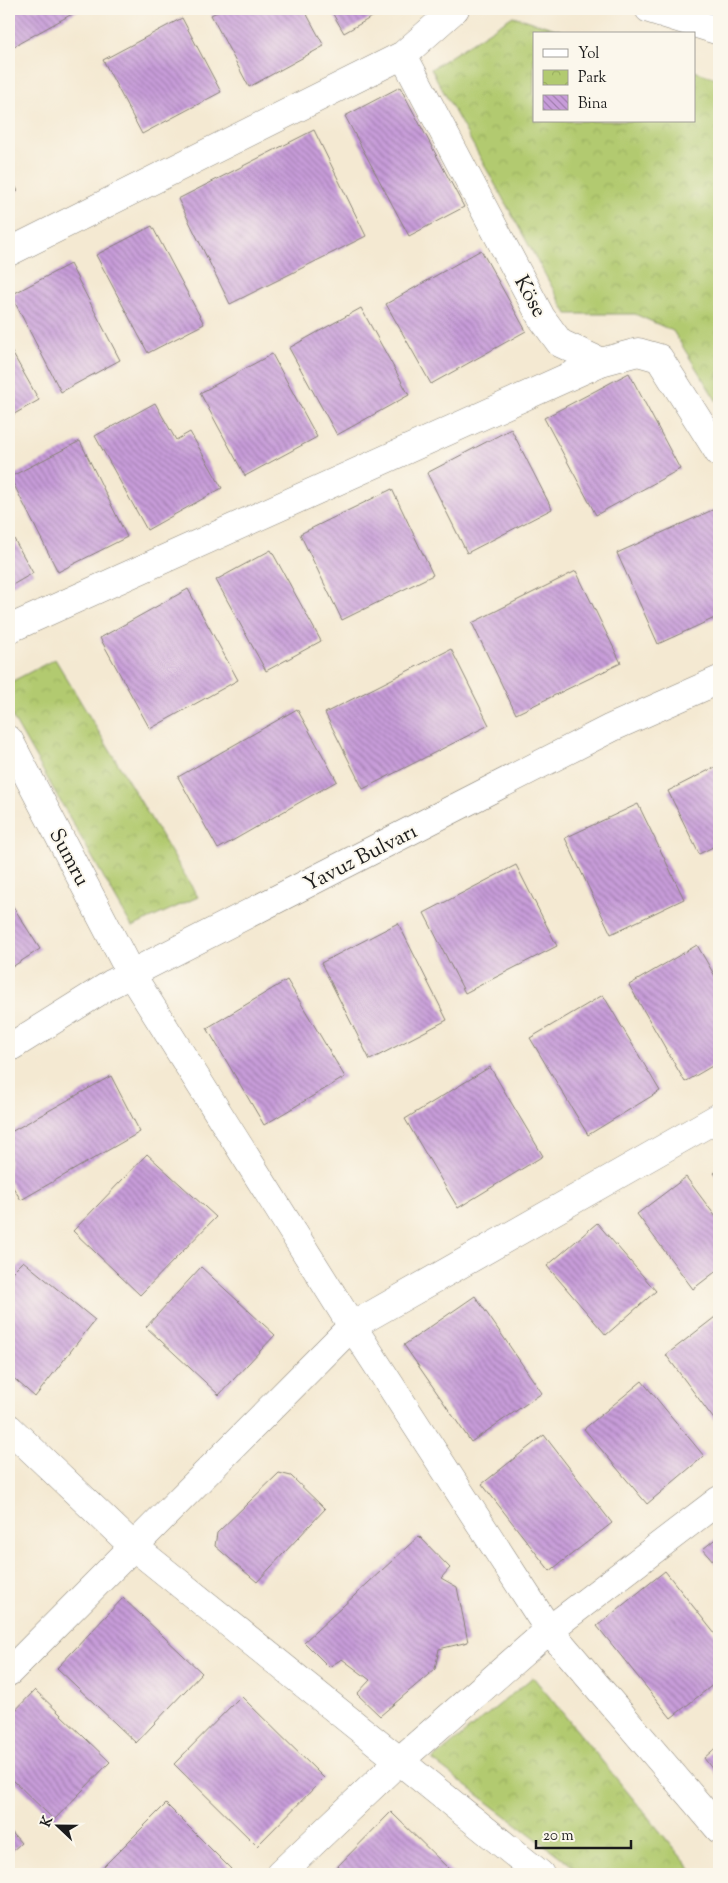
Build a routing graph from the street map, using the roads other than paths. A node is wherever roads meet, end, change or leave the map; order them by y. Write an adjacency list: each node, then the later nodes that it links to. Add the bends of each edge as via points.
1 (455, 9): 4 (street)
2 (649, 9): 3 (street)
3 (719, 31)
4 (403, 55): 5 (street); 6 (street, Köse, via 541,317 560,343)
5 (9, 252)
6 (601, 362): 7 (street, via 638,352 659,358); 8 (street)
7 (719, 453)
8 (9, 629)
9 (719, 680): 11 (street, Yavuz Bulvarı, via 611,728)
10 (9, 740): 11 (street, Sumru)
11 (132, 974): 12 (street, Yavuz Bulvarı); 14 (street, Sumru)
12 (9, 1048)
13 (719, 1117): 14 (street)
14 (352, 1326): 17 (street); 18 (street, Sumru)
15 (9, 1428): 17 (street)
16 (719, 1500): 18 (street)
17 (133, 1546): 19 (street); 20 (street)
18 (549, 1630): 20 (street); 21 (street, Sumru)
19 (9, 1672)
20 (399, 1761): 22 (street); 23 (street)
21 (719, 1829)
22 (280, 1874)
23 (540, 1874)

